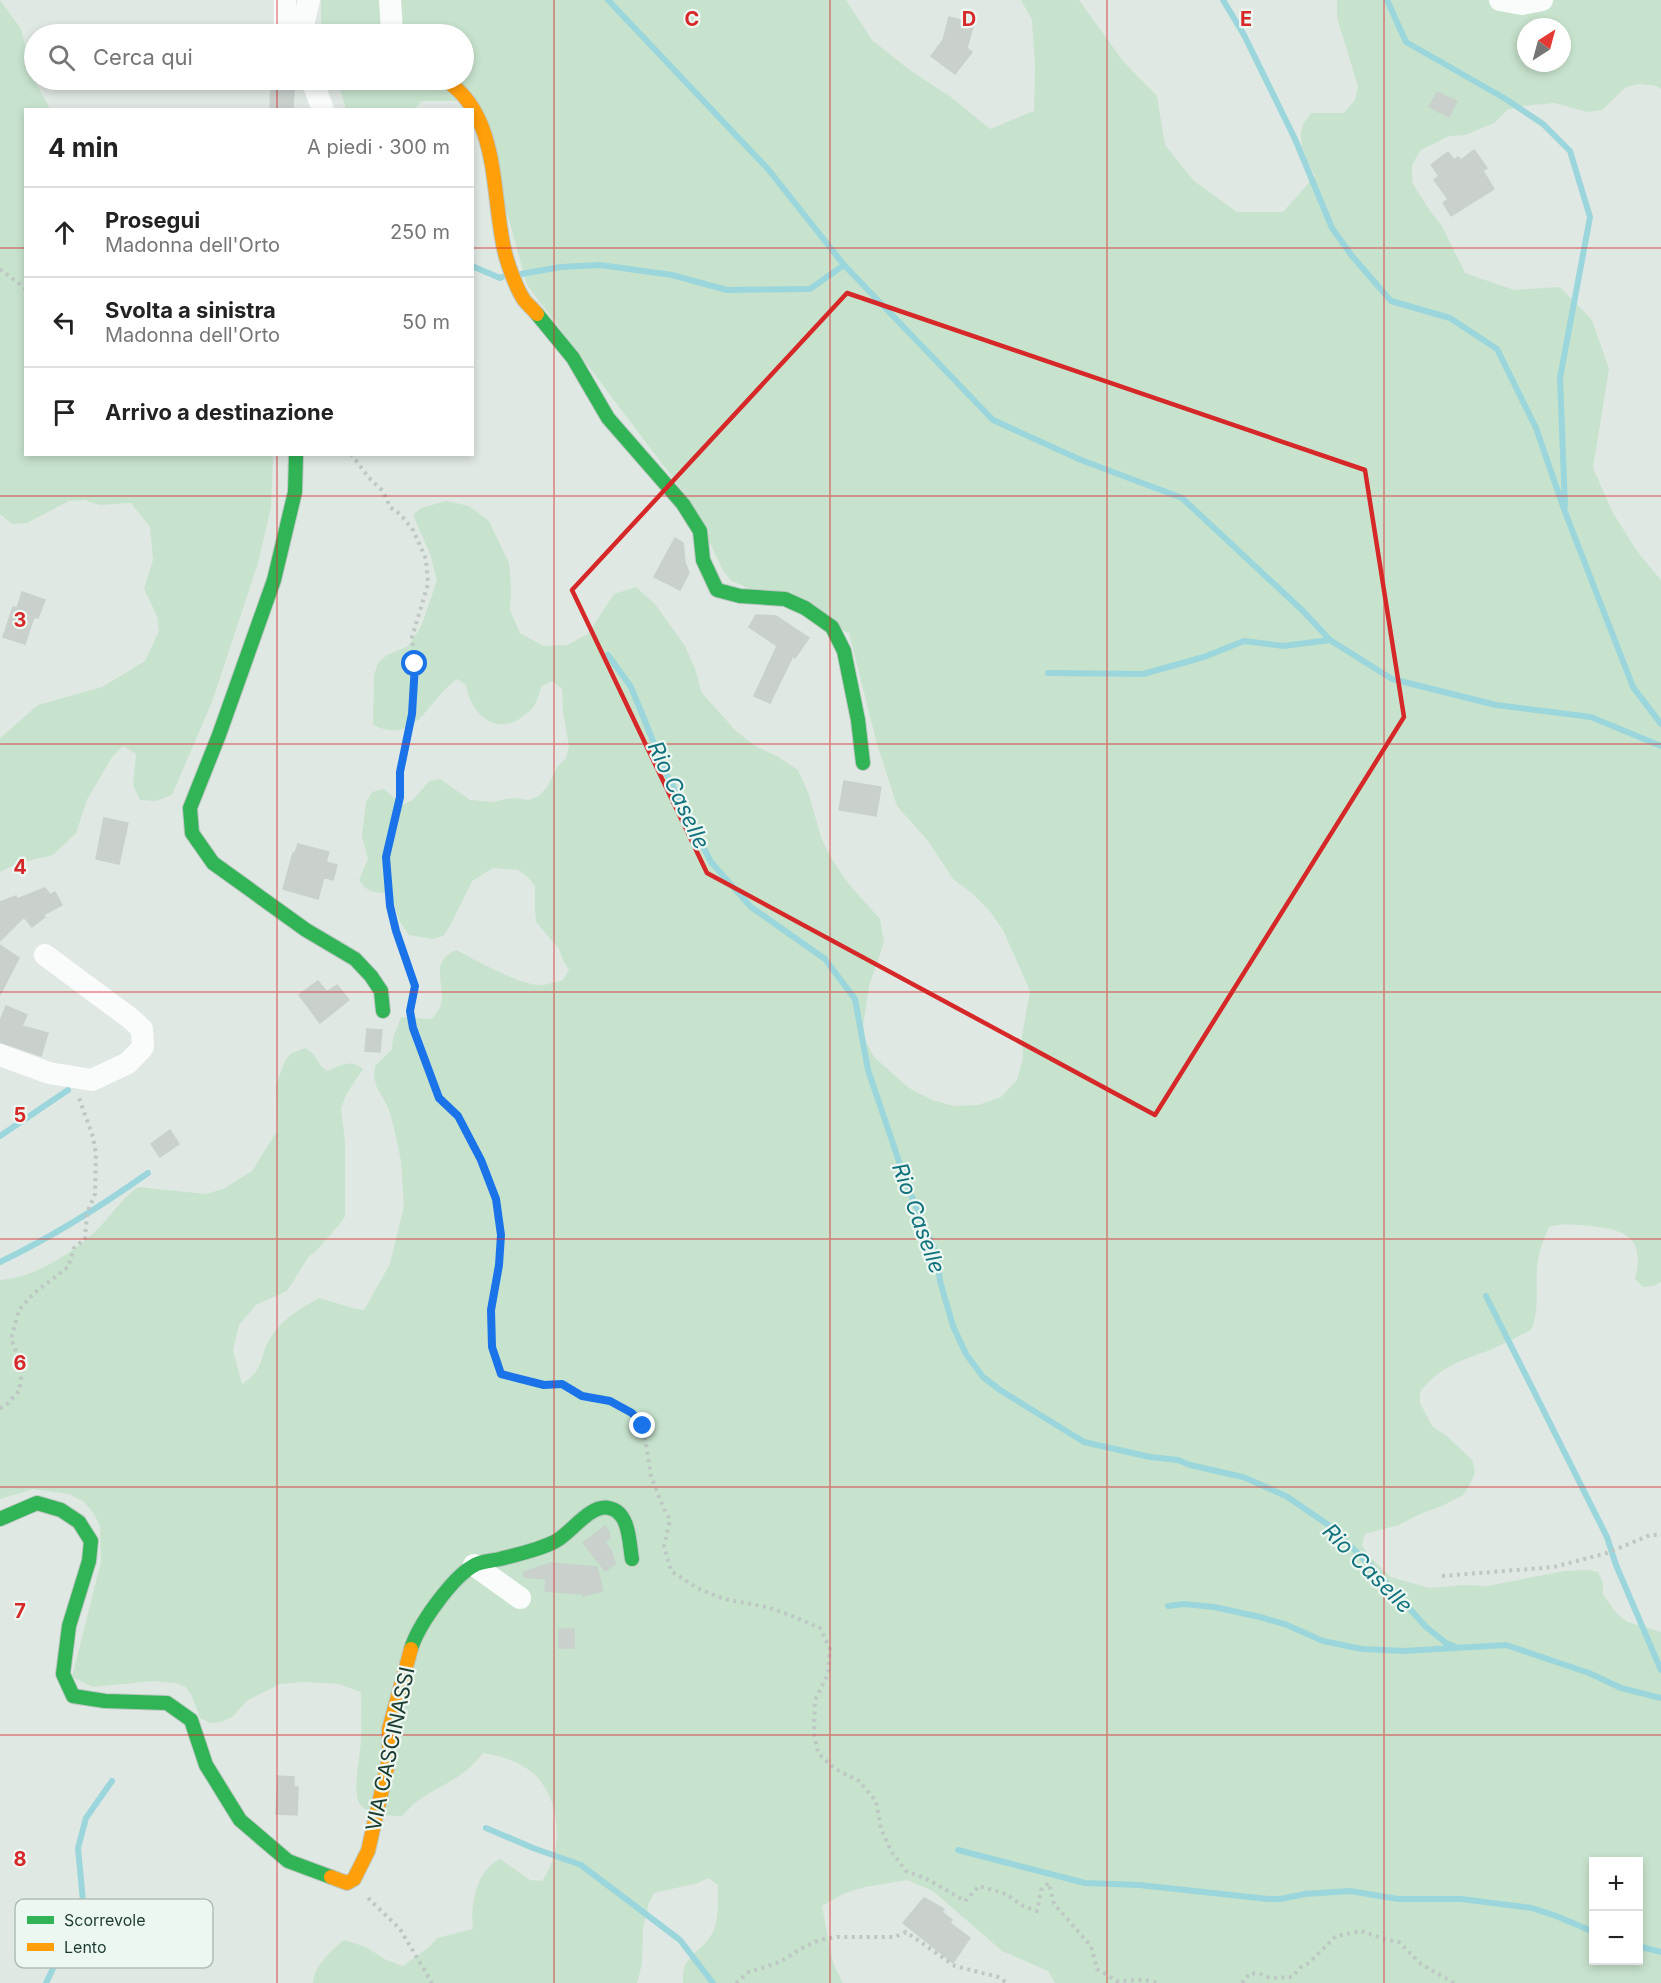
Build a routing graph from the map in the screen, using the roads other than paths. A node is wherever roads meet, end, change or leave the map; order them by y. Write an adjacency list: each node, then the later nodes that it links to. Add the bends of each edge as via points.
1 (285, 0): 6 (street)
2 (309, 0): 7 (street)
3 (390, 0): 8 (street)
4 (1500, 0): 5 (street, via 1522,4)
5 (1542, 0)
6 (285, 24)
7 (303, 24)
8 (392, 24)
9 (315, 90): 11 (street)
10 (458, 90): 12 (street)
11 (321, 108)
12 (472, 108)
13 (474, 112): 15 (street, via 488,142 505,254 523,299 573,358 608,418 683,504 700,531 703,561 717,590 785,599 832,627 844,651)
14 (296, 456): 17 (street, via 296,492 274,580 190,808 192,833 213,863 306,930 354,959 381,991)
15 (863, 763)
16 (45, 955): 18 (street, via 142,1029 143,1047 128,1063 92,1080 49,1073)
17 (383, 1011)
18 (0, 1055)
19 (0, 1519): 21 (street, VIA CASCINASSI, via 38,1503 61,1510 79,1522 91,1541 89,1561 69,1626 63,1674 73,1696 167,1704 191,1720 206,1765 240,1820 288,1861 347,1883 354,1879 368,1851 389,1759 389,1729 413,1642 439,1600)
20 (632, 1559): 21 (street, VIA CASCINASSI, via 626,1524 610,1508 596,1509 558,1540 540,1548)
21 (474, 1565): 22 (street)
22 (520, 1598)

